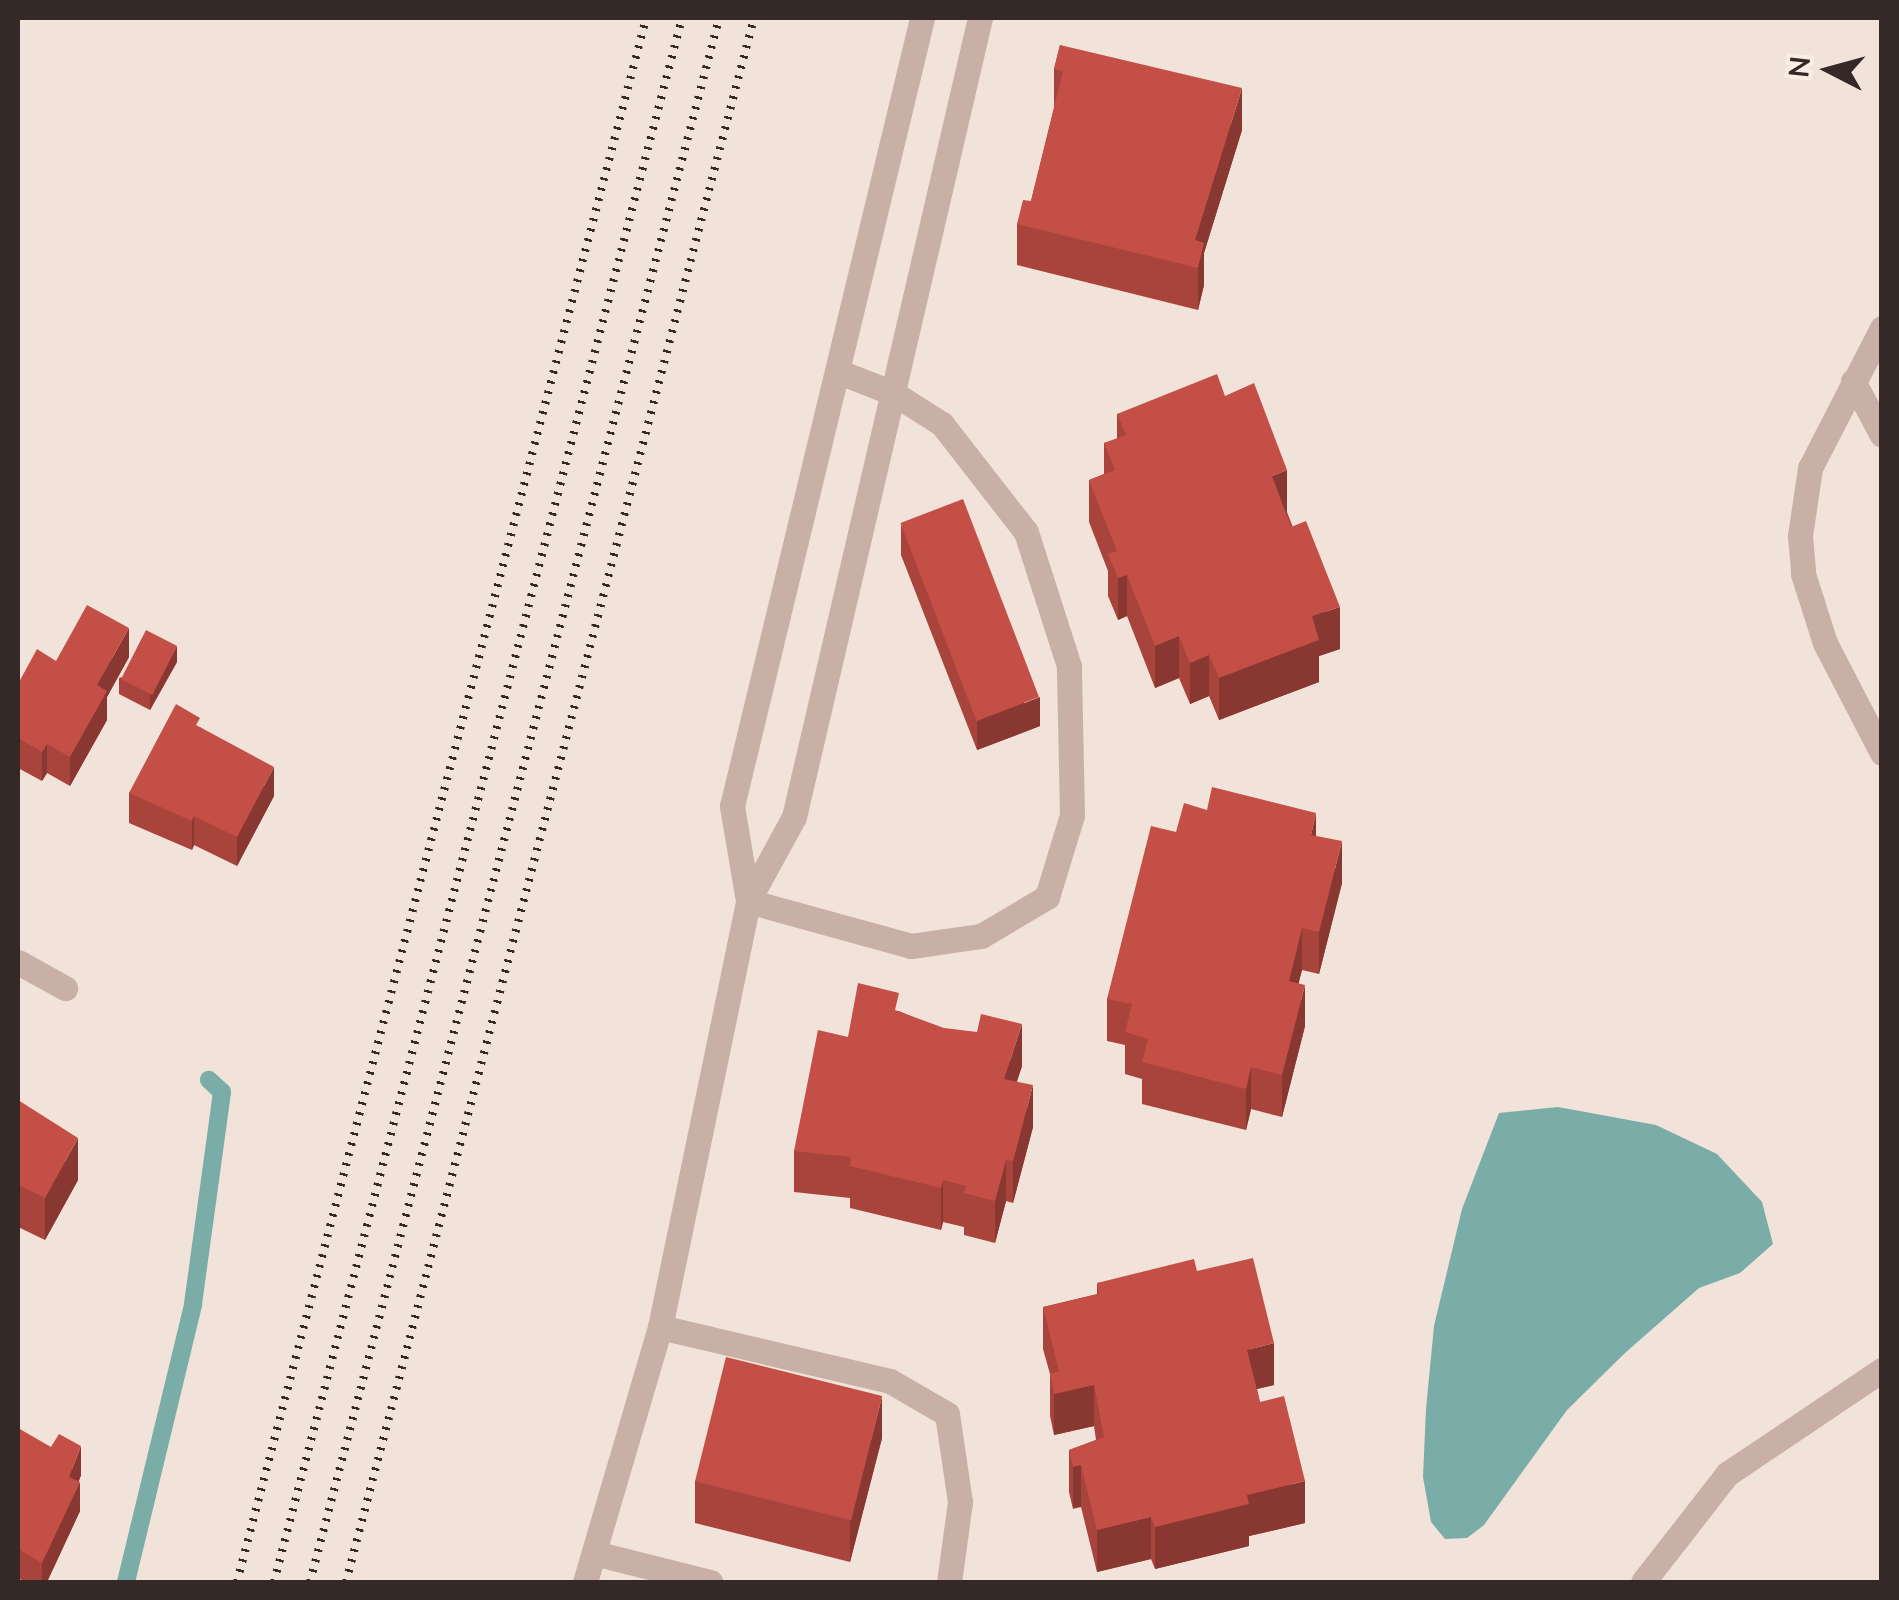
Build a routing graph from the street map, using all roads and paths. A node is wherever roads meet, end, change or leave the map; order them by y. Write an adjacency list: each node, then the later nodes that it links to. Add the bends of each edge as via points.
1 (922, 18): 4 (street)
2 (980, 18): 6 (street)
3 (1882, 328): 5 (street)
4 (837, 371): 6 (street); 9 (street, via 732,806)
5 (1853, 381): 7 (street); 8 (street, via 1810,468 1800,536 1803,574 1825,643)
6 (894, 393): 9 (street, via 794,818); 9 (street, via 942,424 1026,532 1069,666 1072,816 1047,897 981,936 911,946)
7 (1882, 435)
8 (1882, 752)
9 (748, 901): 12 (street)
10 (18, 962): 11 (street)
11 (64, 988)
12 (660, 1326): 14 (street); 17 (street, via 890,1381 947,1414 960,1502)
13 (1882, 1370): 18 (street, via 1726,1474)
14 (594, 1552): 15 (street); 16 (street)
15 (585, 1582)
16 (710, 1582)
17 (949, 1582)
18 (1643, 1582)

